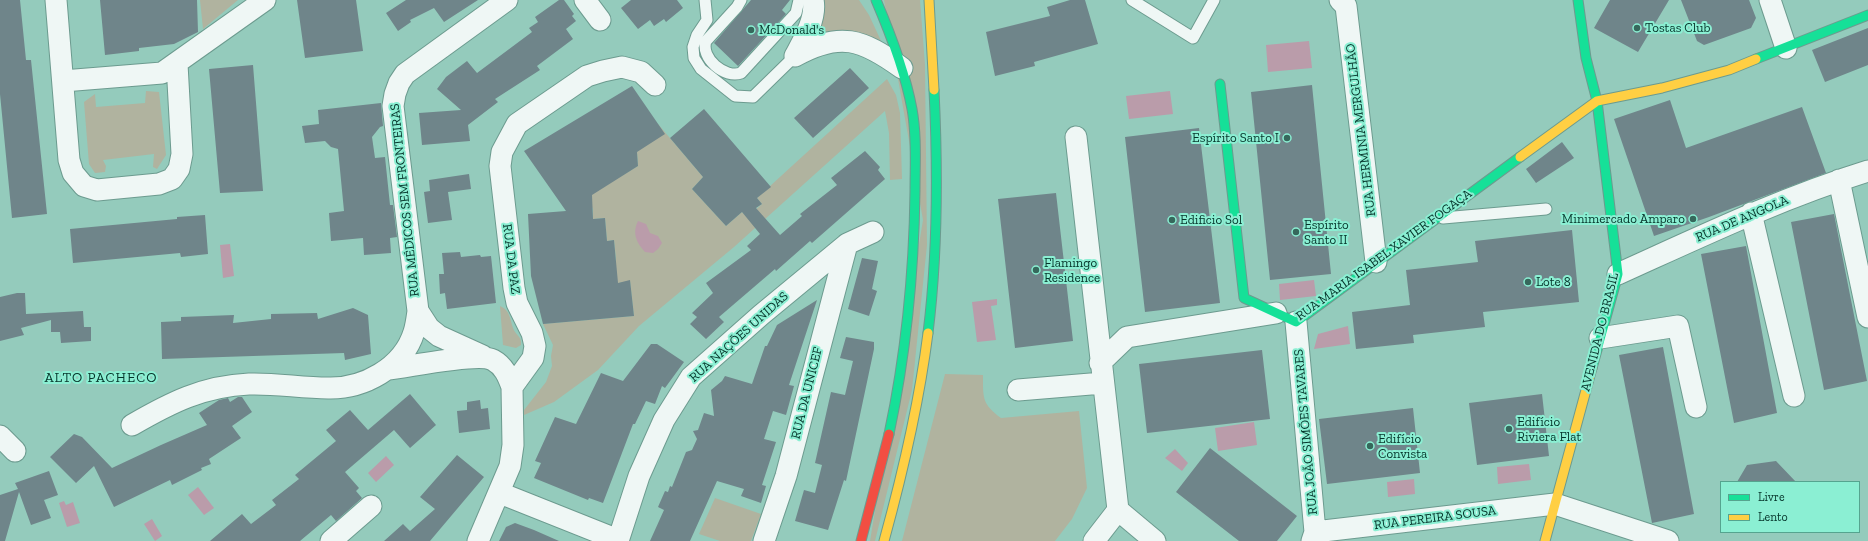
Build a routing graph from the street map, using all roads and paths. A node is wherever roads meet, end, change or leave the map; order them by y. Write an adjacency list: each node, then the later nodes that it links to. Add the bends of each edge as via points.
1 (56, 0): 22 (street)
2 (265, 0): 20 (street)
3 (506, 0): 36 (street, RUA MÉDICOS SEM FRONTEIRAS, via 414,66 399,83 395,94 393,106)
4 (585, 0): 17 (street)
5 (705, 0): 19 (lane, via 707,20 697,35 693,47 694,58 701,69 735,96 753,97)
6 (741, 0): 7 (lane, via 706,41 705,46 706,54 729,75 741,73 796,12)
7 (799, 0)
8 (813, 0): 19 (street, via 811,21)
9 (876, 0): 21 (street, via 894,40)
10 (930, 0): 62 (street, via 937,178 933,292 917,409)
11 (1132, 0): 12 (lane, via 1193,38)
12 (1214, 0)
13 (1578, 0): 25 (street, AVENIDA DO BRASIL, via 1586,58)
14 (1770, 0): 18 (street)
15 (1349, 2): 34 (street, RUA HERMINIA MERGULHÃO)
16 (1868, 15): 18 (street)
17 (600, 20)
18 (1786, 48): 25 (street, via 1729,70 1662,88)
19 (795, 56): 21 (street, via 814,46 845,40 864,44)
20 (177, 64): 22 (street, via 162,73); 22 (street, via 182,154 179,168 172,179 159,184 97,190 80,182 73,173 69,160)
21 (902, 68): 61 (street, via 912,110 916,151 911,285 885,450)
22 (63, 80)
23 (1220, 84): 37 (street, RUA MARIA ISABEL XAVIER FOGAÇA, via 1244,298)
24 (655, 85): 45 (street, RUA DA PAZ, via 641,72 622,67 603,70 587,76 517,124 508,137 500,166 514,288 517,303 532,333 535,346 533,358)
25 (1597, 101): 31 (street, RUA MARIA ISABEL XAVIER FOGAÇA); 35 (street, AVENIDA DO BRASIL)
26 (1076, 137): 42 (street)
27 (1868, 171): 28 (street, RUA DE ANGOLA)
28 (1839, 180): 30 (street, RUA DE ANGOLA); 38 (street)
29 (1546, 209): 31 (lane)
30 (1751, 213): 35 (street, RUA DE ANGOLA); 47 (street)
31 (1435, 219): 34 (street, RUA MARIA ISABEL XAVIER FOGAÇA)
32 (873, 232): 33 (street, RUA NAÇÕES UNIDAS)
33 (847, 244): 57 (street, RUA NAÇÕES UNIDAS, via 691,377 664,420 640,476); 60 (street, RUA DA UNICEF, via 786,476)
34 (1376, 262): 39 (street, RUA MARIA ISABEL XAVIER FOGAÇA)
35 (1618, 274): 40 (street, AVENIDA DO BRASIL)
36 (418, 311): 41 (street, RUA MÉDICOS SEM FRONTEIRAS, via 429,328 439,336); 43 (street, RUA MÉDICOS SEM FRONTEIRAS, via 414,333 405,351)
37 (1276, 313): 39 (street, RUA MARIA ISABEL XAVIER FOGAÇA); 42 (street, via 1127,337)
38 (1868, 317)
39 (1296, 322): 56 (street, RUA JOÃO SIMÕES TAVARES)
40 (1600, 338): 48 (street, via 1678,326); 53 (street, AVENIDA DO BRASIL)
41 (491, 359): 43 (street, RUA MÉDICOS SEM FRONTEIRAS, via 475,357); 45 (street, RUA MÉDICOS SEM FRONTEIRAS, via 508,375)
42 (1100, 363): 44 (street)
43 (389, 369): 49 (street, RUA MÉDICOS SEM FRONTEIRAS, via 367,381 335,387 248,384 207,390 174,401)
44 (1103, 384): 46 (street); 55 (street)
45 (512, 387): 52 (street, via 513,445 510,466)
46 (1018, 390)
47 (1794, 396)
48 (1696, 407)
49 (132, 425)
50 (0, 436): 51 (street)
51 (15, 451)
52 (500, 493): 57 (street); 59 (street)
53 (1555, 504): 56 (street, RUA PEREIRA SOUSA); 65 (street, AVENIDA DO BRASIL); 66 (street)
54 (370, 506): 58 (street)
55 (1118, 510): 63 (street); 64 (street)
56 (1314, 537)
57 (618, 540)
58 (331, 541)
59 (478, 541)
60 (764, 541)
61 (861, 541)
62 (884, 541)
63 (1094, 541)
64 (1155, 541)
65 (1545, 541)
66 (1668, 541)

